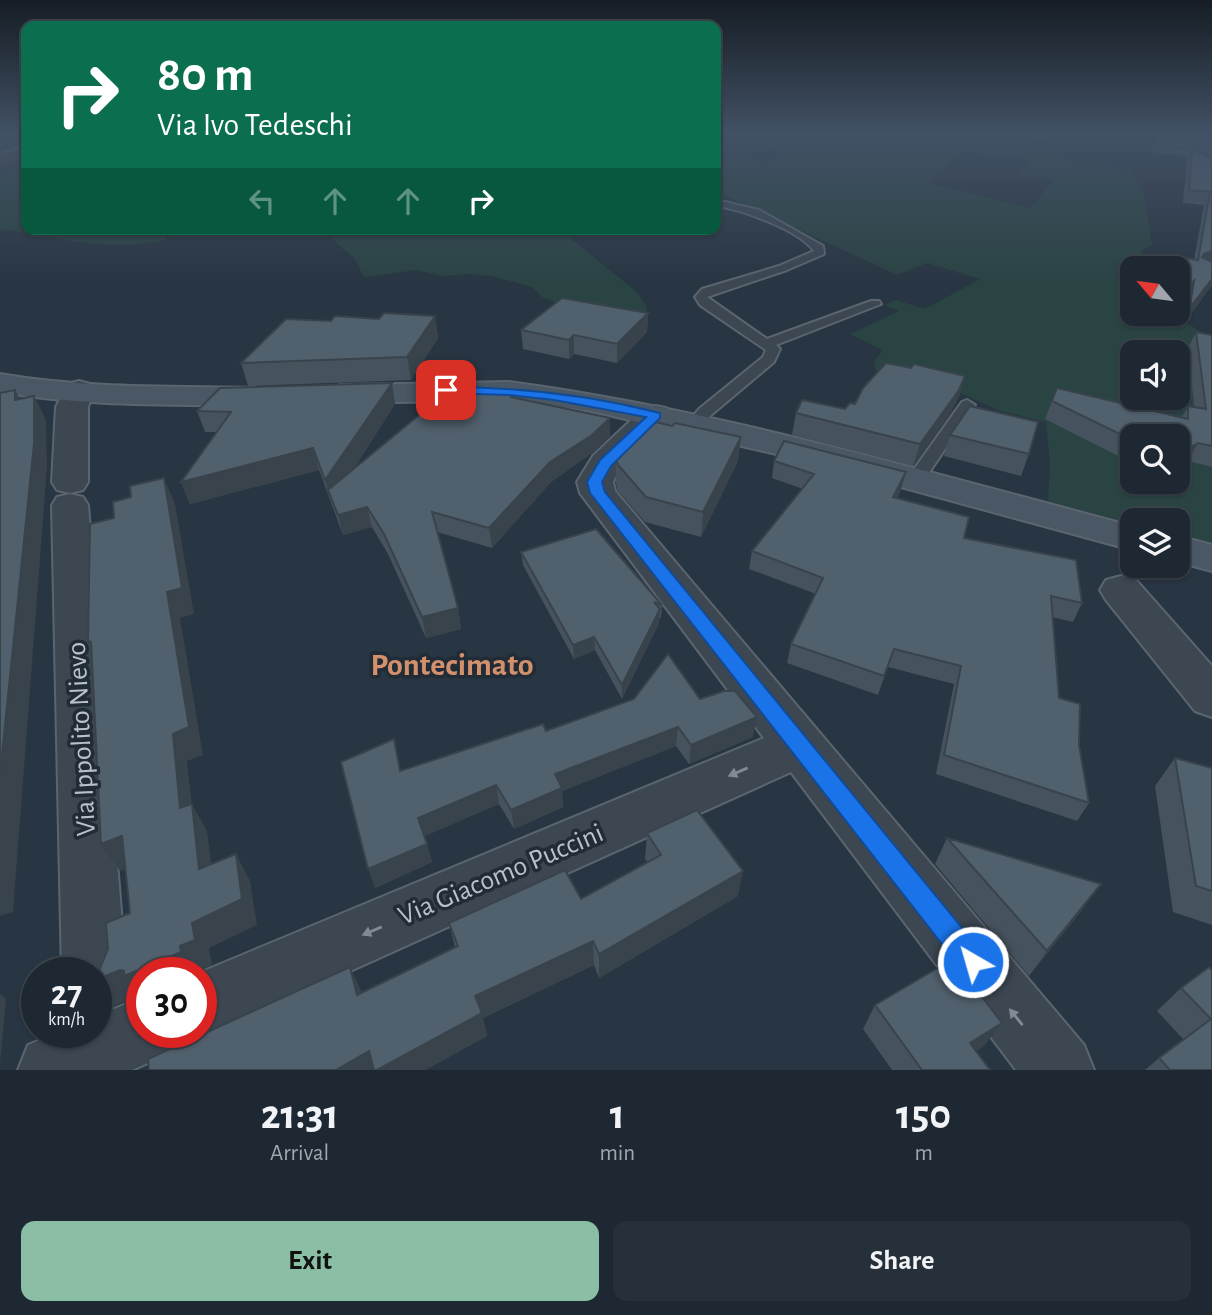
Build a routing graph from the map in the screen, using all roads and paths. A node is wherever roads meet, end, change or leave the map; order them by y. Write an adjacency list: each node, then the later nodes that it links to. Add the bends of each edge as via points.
1 (721, 204): 3 (lane, via 737,206 818,246 820,252 701,297)
2 (875, 304): 3 (lane)
3 (766, 344): 7 (lane, via 773,349 769,359 705,412)
4 (0, 383): 5 (main road)
5 (79, 390): 7 (main road, via 250,398 509,391); 15 (street, Via Ippolito Nievo, via 72,408 70,494)
6 (967, 405): 8 (lane)
7 (675, 420): 8 (main road); 14 (street, via 605,463 595,482 598,493)
8 (916, 479): 9 (main road)
9 (1120, 535)
10 (1190, 552): 11 (main road)
11 (1212, 558)
12 (1121, 590): 13 (street)
13 (1212, 698)
14 (800, 745): 16 (street, Via Giacomo Puccini, one-way to 16); 17 (street, one-way to 14)
15 (93, 957)
16 (217, 998)
17 (1059, 1070)

